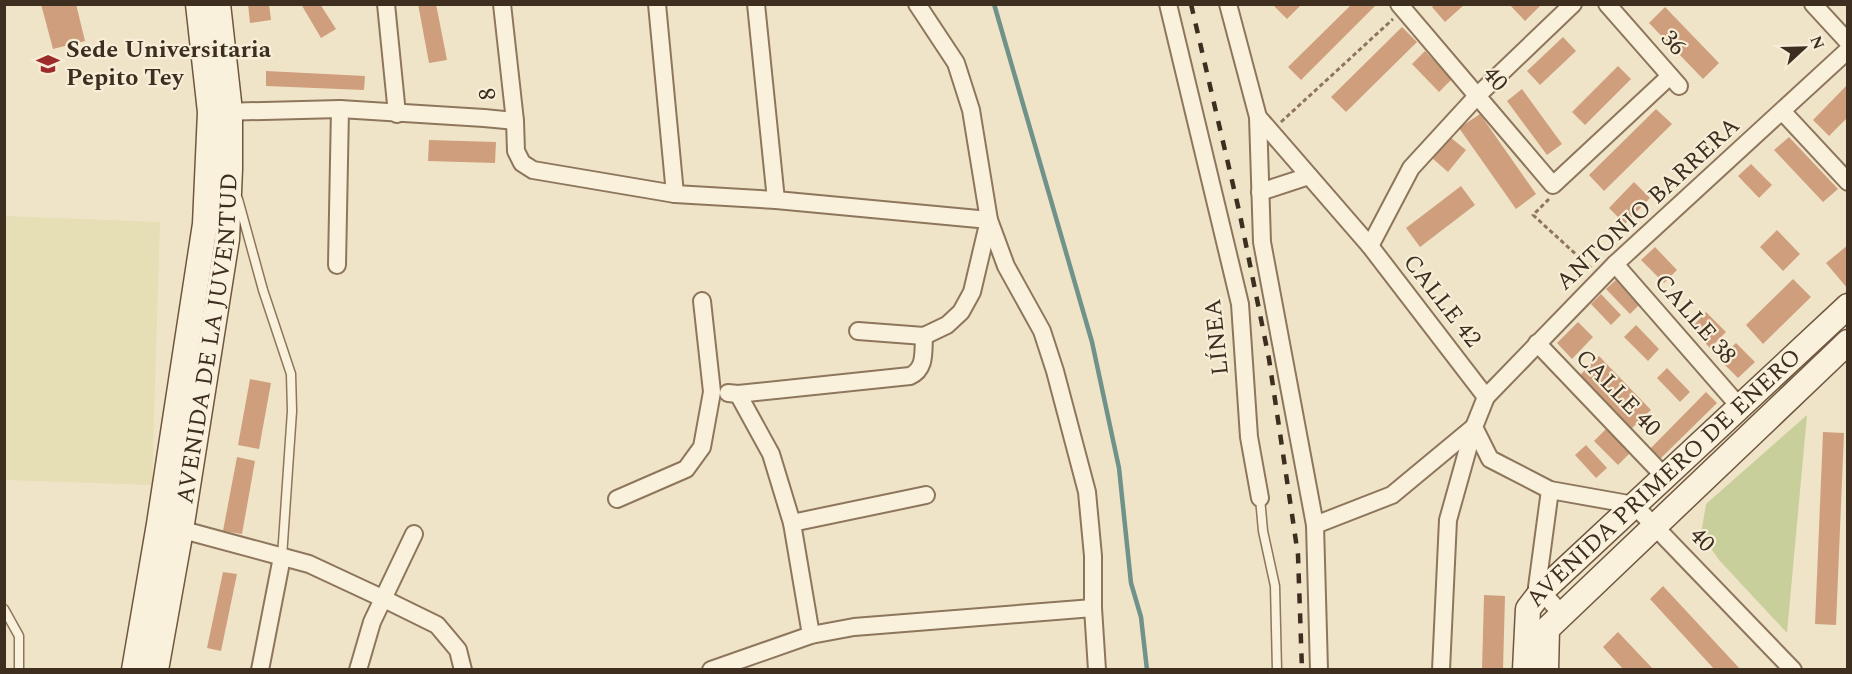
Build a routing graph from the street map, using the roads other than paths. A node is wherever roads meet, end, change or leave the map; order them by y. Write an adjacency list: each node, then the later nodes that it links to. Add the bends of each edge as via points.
1 (386, 4): 19 (street)
2 (502, 4): 21 (street, 8)
3 (657, 4): 27 (street)
4 (756, 4): 28 (street)
5 (917, 4): 29 (street, via 956,63 972,110)
6 (1168, 4): 47 (street, LÍNEA, via 1240,304 1249,437)
7 (1573, 4): 15 (street)
8 (1607, 4): 25 (street, 36, via 1675,81)
9 (1813, 4): 13 (street)
10 (1230, 6): 20 (street, CALLE 42)
11 (1404, 6): 15 (street, 40)
12 (209, 13): 18 (main road, AVENIDA DE LA JUVENTUD)
13 (1848, 42)
14 (1848, 50): 17 (street, ANTONIO BARRERA)
15 (1478, 95): 25 (street, 40); 30 (street, via 1410,168)
16 (340, 109): 18 (street); 19 (street); 31 (street)
17 (1782, 111): 24 (street); 32 (street, ANTONIO BARRERA)
18 (220, 112): 22 (main road, AVENIDA DE LA JUVENTUD); 53 (main road, AVENIDA DE LA JUVENTUD)
19 (397, 114): 21 (street)
20 (1258, 117): 23 (street, CALLE 42); 26 (street)
21 (515, 121): 27 (street, 8, via 516,151 522,163 533,171)
22 (230, 169): 53 (main road, AVENIDA DE LA JUVENTUD, via 227,239); 55 (lane, via 291,374)
23 (1309, 176): 26 (street); 30 (street, CALLE 42)
24 (1848, 182)
25 (1552, 185)
26 (1260, 192): 51 (street, via 1262,242)
27 (675, 194): 28 (street)
28 (776, 200): 29 (street)
29 (989, 220): 36 (street, via 972,292 961,312 947,325); 58 (street, via 1006,266 1042,331 1055,370 1087,492)
30 (1370, 246): 41 (street, CALLE 42)
31 (337, 264)
32 (1615, 264): 38 (street, ANTONIO BARRERA); 42 (street, CALLE 38)
33 (702, 301): 39 (street)
34 (1846, 311): 42 (main road, AVENIDA PRIMERO DE ENERO)
35 (858, 331): 36 (street)
36 (924, 336): 40 (street, via 922,367 910,376)
37 (1848, 342): 52 (main road, AVENIDA PRIMERO DE ENERO)
38 (1537, 344): 41 (street, ANTONIO BARRERA); 44 (street, CALLE 40)
39 (712, 392): 40 (street); 48 (street, via 702,447 686,469)
40 (738, 394): 50 (street, via 771,454)
41 (1486, 397): 43 (street)
42 (1739, 406): 44 (main road, AVENIDA PRIMERO DE ENERO)
43 (1474, 427): 45 (street, via 1490,459); 51 (street, via 1392,495); 72 (street, via 1448,520)
44 (1665, 477): 49 (main road, AVENIDA PRIMERO DE ENERO)
45 (1550, 490): 49 (street); 56 (street, via 1537,586)
46 (926, 495): 50 (street)
47 (1260, 498): 70 (lane, LÍNEA, via 1275,586)
48 (617, 499)
49 (1634, 505): 52 (street, 40); 56 (main road, AVENIDA PRIMERO DE ENERO)
50 (792, 523): 61 (street)
51 (1315, 525): 71 (street)
52 (1655, 526): 60 (main road, AVENIDA PRIMERO DE ENERO); 75 (street, 40)
53 (170, 527): 55 (street); 63 (main road, AVENIDA DE LA JUVENTUD); 64 (main road, AVENIDA DE LA JUVENTUD)
54 (414, 534): 57 (street)
55 (282, 556): 57 (street, via 309,564); 65 (street)
56 (1540, 592): 60 (street); 73 (main road, AVENIDA PRIMERO DE ENERO, via 1528,609)
57 (382, 598): 66 (street); 67 (street, via 437,625 458,650)
58 (1093, 608): 61 (street, via 854,627); 69 (street)
59 (4, 609): 62 (lane, via 19,636)
60 (1562, 614): 74 (main road, AVENIDA PRIMERO DE ENERO, via 1546,629)
61 (811, 635): 68 (street)
62 (19, 669)
63 (134, 669)
64 (156, 669)
65 (260, 669)
66 (358, 669)
67 (463, 669)
68 (711, 669)
69 (1097, 669)
70 (1278, 669)
71 (1319, 669)
72 (1441, 669)
73 (1525, 669)
74 (1546, 669)
75 (1793, 669)

